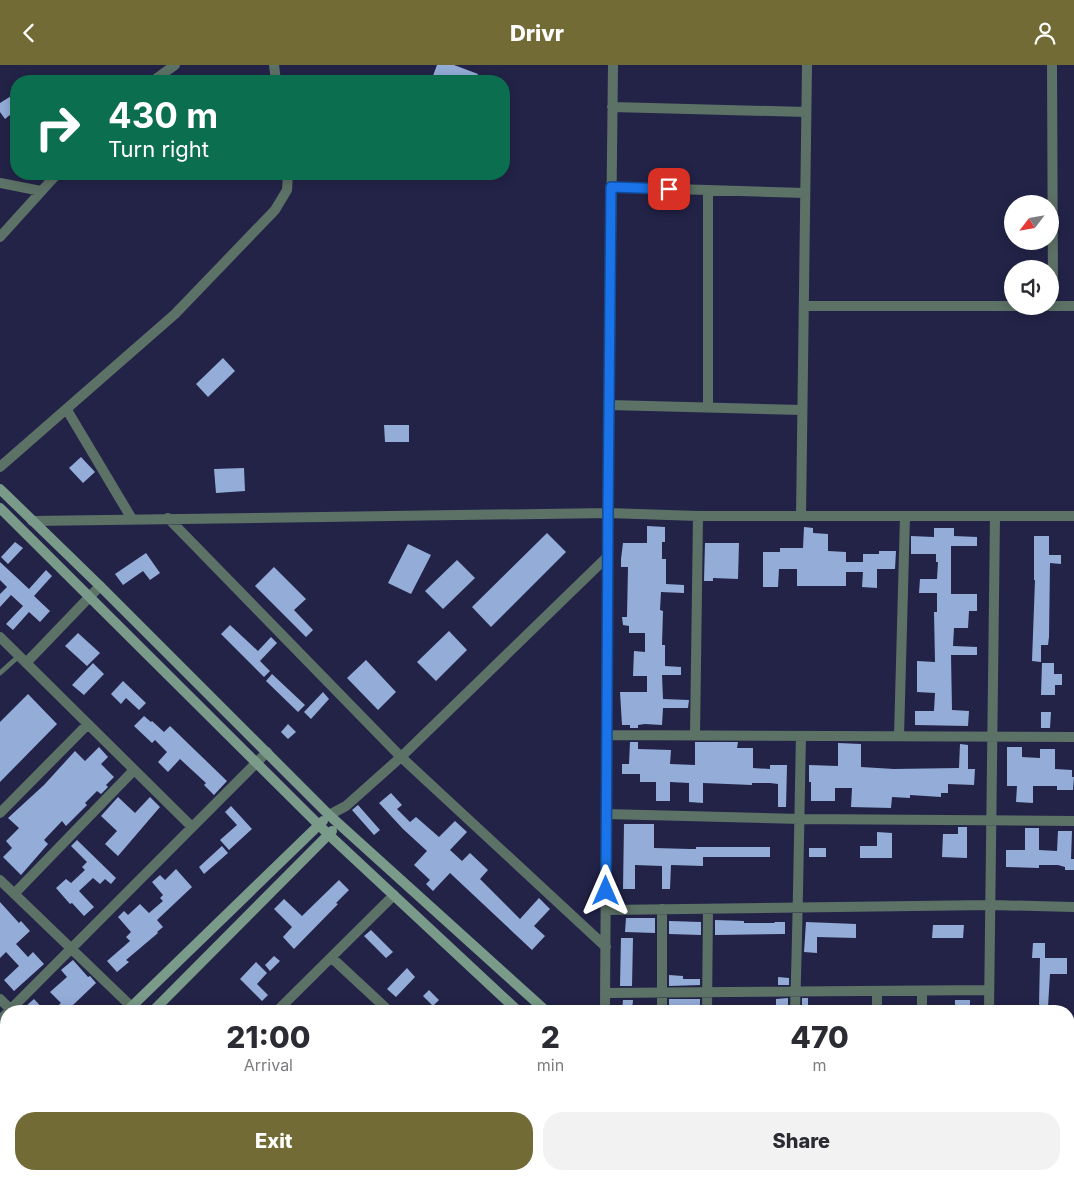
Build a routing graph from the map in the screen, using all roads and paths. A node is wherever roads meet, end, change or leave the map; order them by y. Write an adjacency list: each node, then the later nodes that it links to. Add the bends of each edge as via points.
1 (176, 65): 5 (street)
2 (613, 65): 6 (street)
3 (807, 65): 7 (street)
4 (1052, 65): 16 (street)
5 (162, 75)
6 (612, 107): 7 (street); 11 (street)
7 (806, 112): 14 (street)
8 (51, 180): 13 (street)
9 (288, 180): 23 (street, via 287,190 275,211 175,314)
10 (0, 183): 13 (street)
11 (611, 187): 12 (street); 21 (street)
12 (708, 190): 14 (street); 22 (street)
13 (41, 191): 15 (street)
14 (806, 193): 17 (street)
15 (0, 237)
16 (1052, 260)
17 (804, 306): 18 (street); 24 (street)
18 (1004, 306)
19 (1059, 306): 20 (street)
20 (1074, 306)
21 (609, 405): 22 (street); 28 (street)
22 (708, 407): 24 (street)
23 (67, 409): 25 (street); 35 (street)
24 (802, 410): 30 (street)
25 (0, 467)
26 (0, 489): 36 (main road)
27 (0, 508): 39 (main road)
28 (608, 513): 29 (street); 34 (street); 37 (street)
29 (698, 516): 30 (street); 45 (street)
30 (801, 516): 31 (street)
31 (905, 516): 33 (street); 47 (street)
32 (1074, 516): 33 (street)
33 (995, 517): 48 (street)
34 (168, 518): 35 (street); 51 (street)
35 (132, 519): 36 (street)
36 (32, 521): 38 (main road)
37 (607, 557): 44 (street); 51 (street)
38 (100, 585): 39 (street); 50 (main road)
39 (90, 596): 41 (street); 52 (main road)
40 (0, 637): 41 (street)
41 (22, 659): 42 (lane); 43 (street)
42 (0, 673)
43 (88, 724): 53 (street); 55 (street)
44 (606, 735): 45 (street); 56 (street)
45 (695, 735): 46 (street)
46 (801, 736): 47 (street); 58 (street)
47 (899, 736): 48 (street)
48 (992, 737): 49 (street); 59 (street)
49 (1074, 737)
50 (267, 752): 52 (street); 57 (main road)
51 (401, 757): 54 (street); 74 (street)
52 (256, 763): 62 (main road); 63 (street)
53 (134, 770): 63 (street); 66 (street)
54 (346, 806): 57 (street); 61 (street)
55 (0, 813)
56 (606, 814): 58 (street); 73 (street)
57 (329, 815): 61 (main road); 62 (main road)
58 (800, 819): 59 (street); 70 (street)
59 (991, 820): 60 (street); 68 (street)
60 (1074, 821)
61 (339, 824): 64 (main road); 91 (main road)
62 (319, 825): 64 (main road); 86 (main road)
63 (192, 827): 75 (street)
64 (328, 834): 67 (main road); 87 (main road)
65 (0, 881): 66 (street)
66 (14, 894): 75 (street)
67 (394, 895): 76 (street); 90 (main road)
68 (991, 905): 69 (street); 70 (street); 77 (street)
69 (1074, 907)
70 (799, 908): 72 (street); 78 (street)
71 (662, 909): 72 (street); 73 (street); 83 (street)
72 (708, 909): 81 (street)
73 (606, 910): 74 (street)
74 (606, 947): 82 (street)
75 (70, 949): 84 (street); 85 (street)
76 (332, 958): 88 (street); 89 (street)
77 (989, 990): 80 (street); 98 (street)
78 (796, 991): 79 (street); 81 (street); 95 (street)
79 (878, 991): 80 (street); 96 (street)
80 (922, 991): 97 (street)
81 (707, 992): 83 (street); 94 (street)
82 (605, 993): 83 (street); 92 (street)
83 (662, 993): 93 (street)
84 (16, 1005)
85 (127, 1005)
86 (137, 1005)
87 (159, 1005)
88 (283, 1005)
89 (383, 1005)
90 (512, 1005)
91 (539, 1005)
92 (605, 1005)
93 (662, 1005)
94 (707, 1005)
95 (795, 1005)
96 (877, 1005)
97 (922, 1005)
98 (989, 1005)
99 (794, 1180): 100 (street)
100 (846, 1180)

